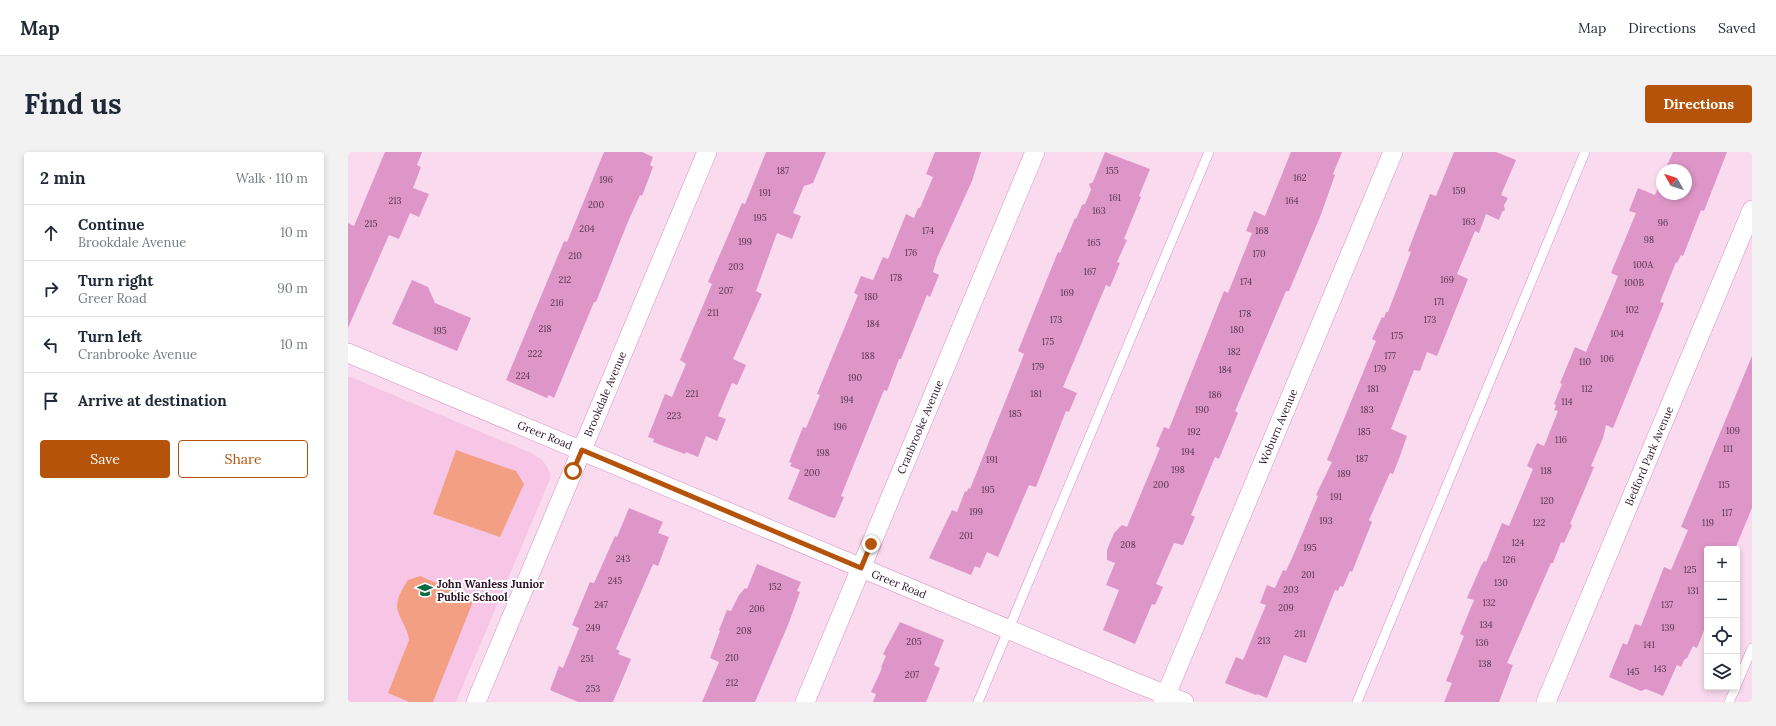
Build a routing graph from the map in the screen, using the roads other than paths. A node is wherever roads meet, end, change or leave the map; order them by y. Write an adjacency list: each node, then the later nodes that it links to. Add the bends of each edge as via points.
1 (707, 152): 8 (street, Brookdale Avenue)
2 (1035, 152): 9 (street, Cranbrooke Avenue)
3 (1209, 152): 10 (lane)
4 (1393, 152): 14 (street, Woburn Avenue)
5 (1585, 152): 19 (lane)
6 (1752, 210): 20 (street, Bedford Park Avenue)
7 (348, 353): 8 (street, Greer Road)
8 (582, 450): 9 (street, Greer Road); 15 (street, Brookdale Avenue)
9 (861, 568): 10 (street, Greer Road); 16 (street, Cranbrooke Avenue)
10 (1008, 629): 14 (street, Greer Road); 17 (lane)
11 (1752, 648): 12 (lane)
12 (1740, 677)
13 (1735, 690): 21 (lane)
14 (1165, 699): 18 (street, Greer Road)
15 (476, 702)
16 (804, 702)
17 (978, 702)
18 (1184, 702)
19 (1357, 702)
20 (1546, 702)
21 (1729, 702)

